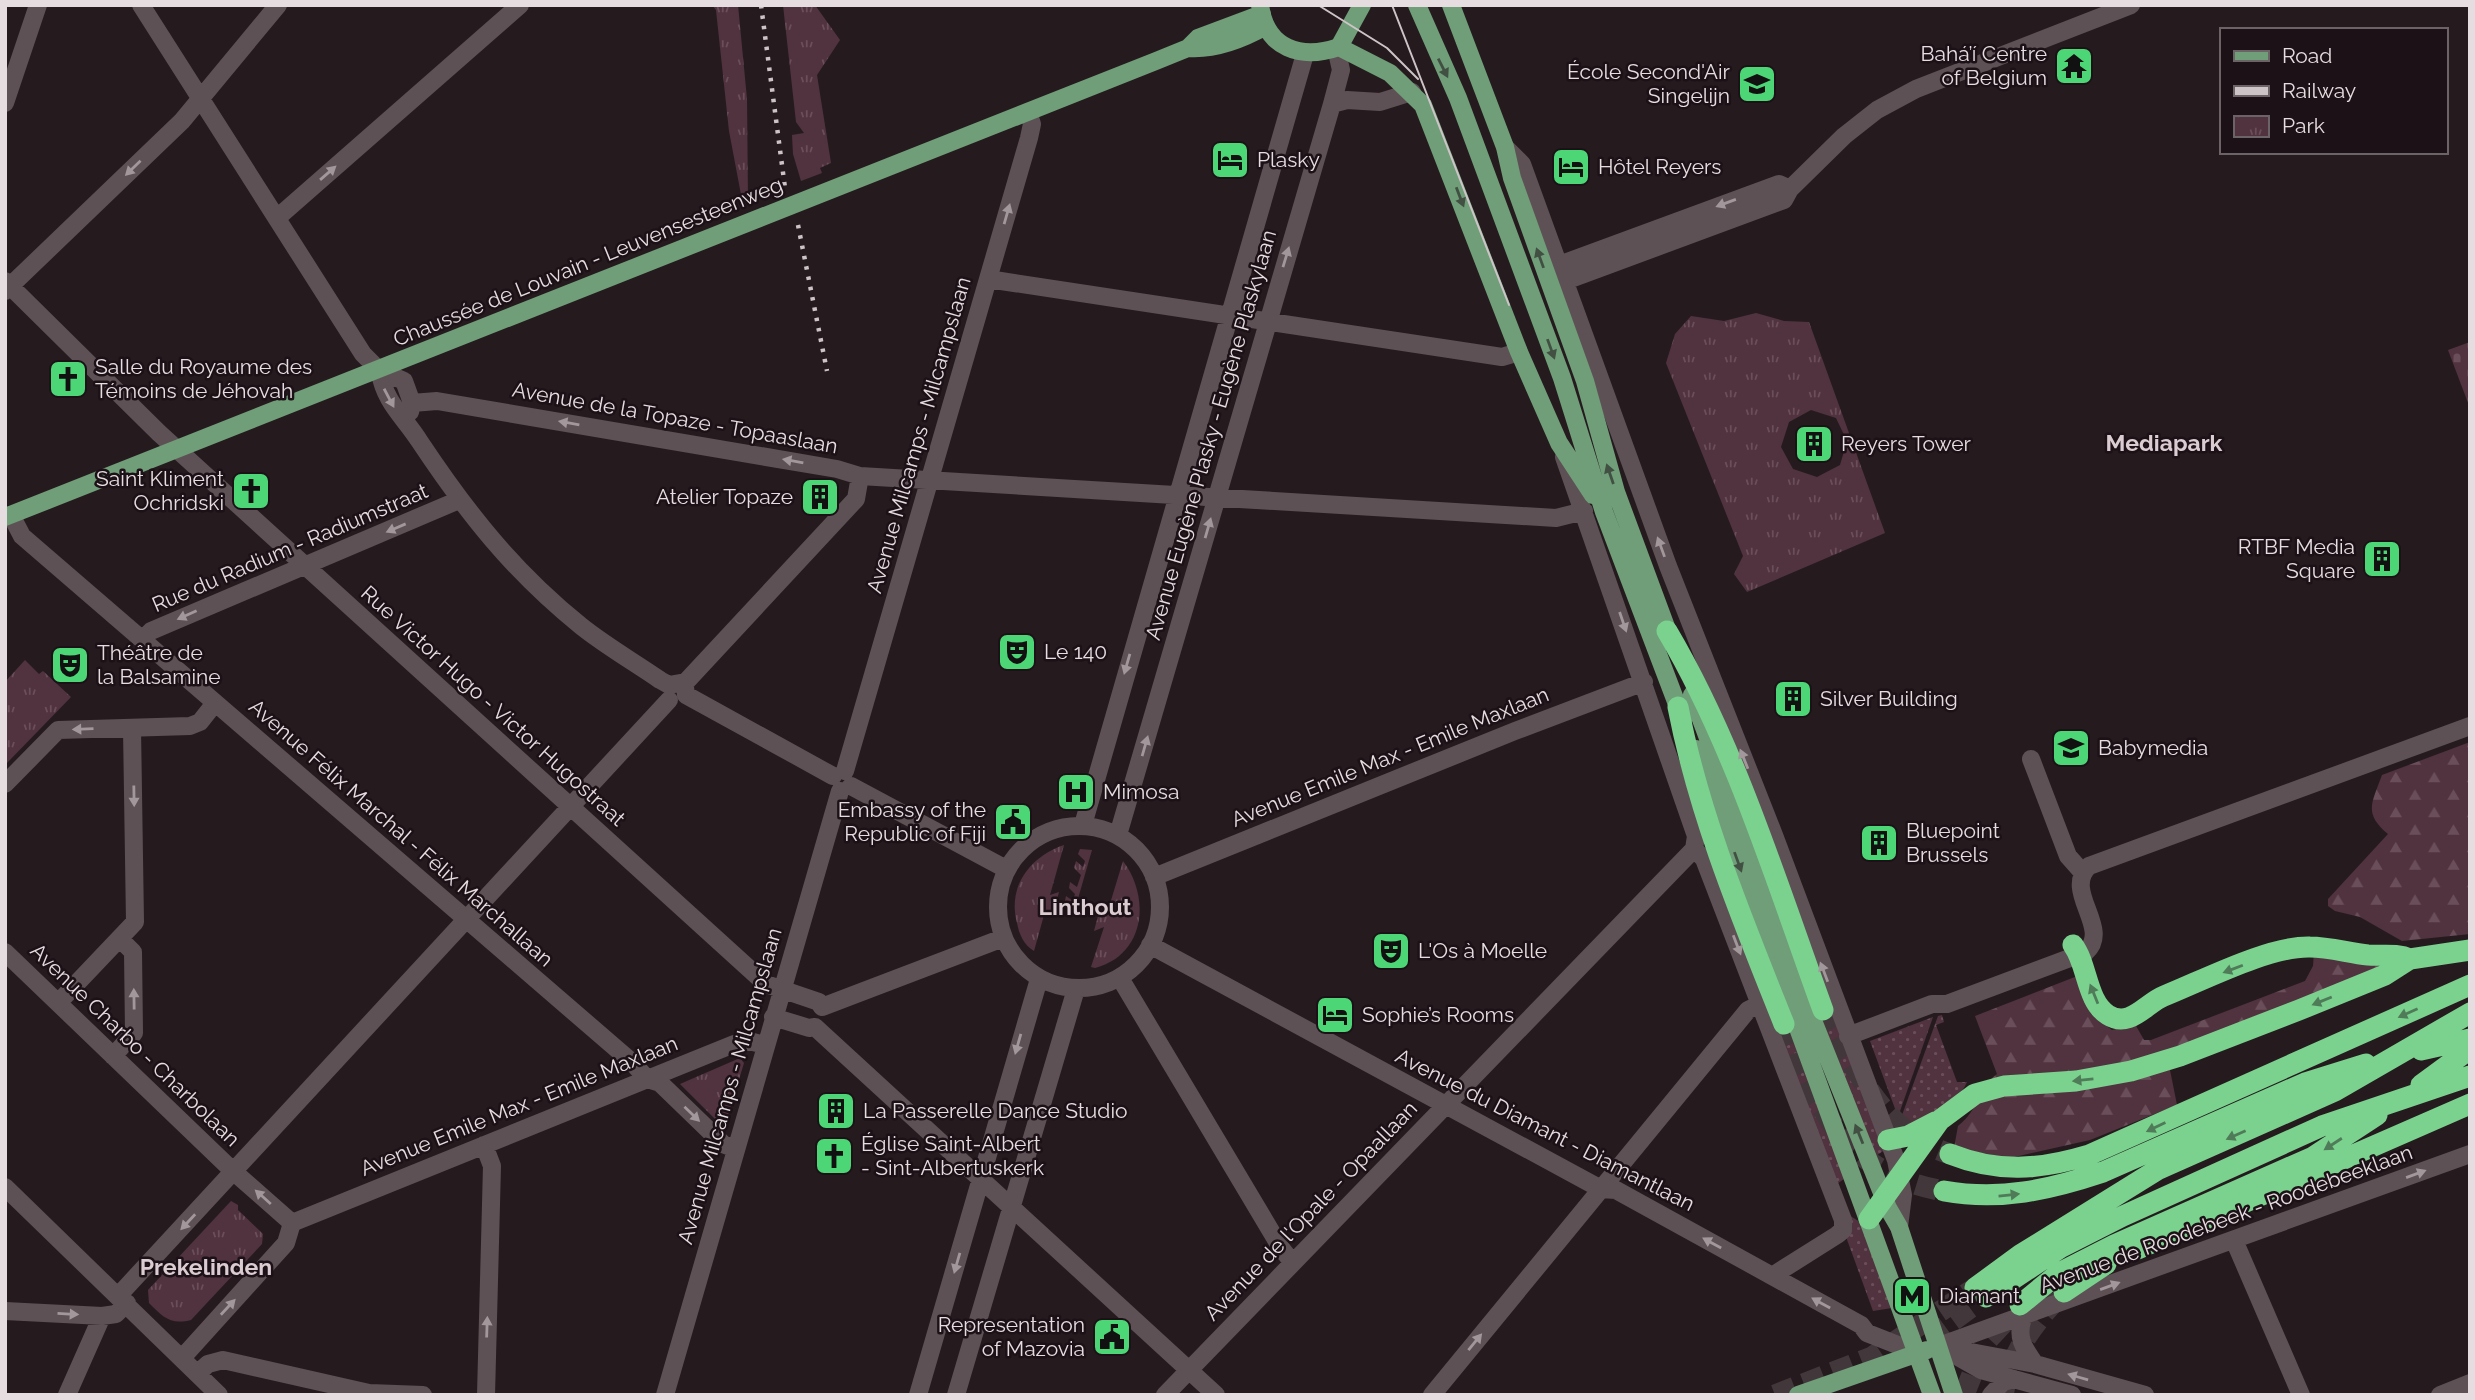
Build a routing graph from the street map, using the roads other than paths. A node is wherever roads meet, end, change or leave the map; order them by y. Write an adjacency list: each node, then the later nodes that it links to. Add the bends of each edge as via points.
1 (38, 5): 15 (street)
2 (141, 5): 14 (street)
3 (278, 5): 14 (street)
4 (520, 5): 18 (street, one-way to 4)
5 (1417, 5): 36 (main road, one-way to 36, via 1458,98 1562,377)
6 (1451, 5): 17 (main road)
7 (2131, 5): 19 (street, via 1897,100 1844,136 1790,189 1779,184)
8 (1360, 6): 10 (main road)
9 (1263, 15): 11 (main road, via 1289,50); 16 (main road, Chaussée de Louvain - Leuvensesteenweg, via 1237,40 1188,48)
10 (1337, 48): 11 (main road); 12 (main road, via 1390,73); 13 (street, Avenue Eugène Plasky - Eugène Plaskylaan)
11 (1305, 54): 22 (street, Avenue Eugène Plasky - Eugène Plaskylaan)
12 (1406, 94): 13 (street, via 1364,103); 24 (main road, one-way to 24, via 1423,106 1436,133)
13 (1339, 96): 23 (street, Avenue Eugène Plasky - Eugène Plaskylaan, one-way to 13)
14 (201, 99): 18 (street); 21 (street, one-way to 21)
15 (5, 103)
16 (1028, 112): 20 (street, Avenue Milcamps - Milcampslaan, one-way to 16, via 1032,124); 25 (main road, Chaussée de Louvain - Leuvensesteenweg)
17 (1506, 147): 19 (street, via 1522,164); 39 (main road, one-way to 17, via 1616,492 1585,381 1511,178)
18 (277, 218): 25 (street, via 363,354)
19 (1562, 273): 78 (street, one-way to 19, via 1668,566)
20 (988, 279): 22 (street); 31 (street, Avenue Milcamps - Milcampslaan)
21 (7, 286): 29 (street, Rue Victor Hugo - Victor Hugostraat)
22 (1229, 316): 23 (street); 32 (street, Avenue Eugène Plasky - Eugène Plaskylaan)
23 (1267, 322): 24 (street, via 1502,357); 33 (street, Avenue Eugène Plasky - Eugène Plaskylaan)
24 (1520, 352): 28 (main road)
25 (379, 370): 26 (street, via 404,381); 27 (street, one-way to 27, via 390,405); 29 (main road, Chaussée de Louvain - Leuvensesteenweg)
26 (412, 402): 27 (street); 30 (street, Avenue de la Topaze - Topaaslaan, one-way to 26, via 517,414 437,401)
27 (407, 422): 34 (street)
28 (1559, 443): 35 (street); 36 (main road)
29 (177, 449): 37 (main road, Chaussée de Louvain - Leuvensesteenweg); 38 (street, Rue Victor Hugo - Victor Hugostraat)
30 (860, 476): 31 (street, Avenue de la Topaze - Topaaslaan); 42 (street, via 856,499)
31 (929, 480): 32 (street, Avenue de la Topaze - Topaaslaan); 48 (street, Avenue Milcamps - Milcampslaan)
32 (1176, 496): 33 (street, Avenue de la Topaze - Topaaslaan); 51 (street, Avenue Eugène Plasky - Eugène Plaskylaan, one-way to 51)
33 (1216, 499): 35 (street, Avenue de la Topaze - Topaaslaan, via 1556,518); 52 (street, Avenue Eugène Plasky - Eugène Plaskylaan, one-way to 33)
34 (459, 500): 38 (street, Rue du Radium - Radiumstraat, one-way to 38); 42 (street, via 516,567 582,627)
35 (1584, 511): 41 (street, one-way to 41)
36 (1604, 512): 44 (main road)
37 (8, 516): 40 (street, Avenue Félix Marchal - Félix Marchallaan, via 22,536)
38 (304, 565): 40 (street, Rue du Radium - Radiumstraat, one-way to 40, via 151,631); 50 (street, Rue Victor Hugo - Victor Hugostraat)
39 (1667, 631): 73 (highway, via 1698,682); 99 (main road, one-way to 39)
40 (142, 640): 43 (street, Avenue Félix Marchal - Félix Marchallaan)
41 (1644, 682): 53 (street); 56 (street, Avenue Emile Max - Emile Maxlaan)
42 (677, 691): 48 (street); 50 (street)
43 (215, 703): 46 (street, via 195,725); 57 (street, Avenue Félix Marchal - Félix Marchallaan)
44 (1678, 706): 76 (highway, via 1686,750 1734,897); 101 (main road, one-way to 101)
45 (2470, 726): 55 (street, via 2104,860)
46 (132, 727): 49 (street, one-way to 49, via 58,730); 59 (street, one-way to 59, via 136,918)
47 (2031, 759): 55 (street, via 2068,856)
48 (842, 781): 54 (street); 69 (street, Avenue Milcamps - Milcampslaan)
49 (5, 784)
50 (569, 806): 57 (street); 69 (street, Rue Victor Hugo - Victor Hugostraat, via 766,984)
51 (1083, 825): 52 (street); 54 (street, via 1044,833 1022,848)
52 (1118, 835): 56 (street)
53 (1698, 848): 71 (street, one-way to 71); 86 (street, Avenue de l'Opale - Opaallaan)
54 (1006, 869): 58 (street, via 998,890)
55 (2083, 873): 61 (street, via 2079,886 2092,932 2090,949)
56 (1154, 877): 60 (street, via 1160,909)
57 (467, 919): 84 (street, Avenue Félix Marchal - Félix Marchallaan); 93 (street)
58 (1003, 938): 66 (street); 72 (street)
59 (120, 939): 70 (street); 82 (street, one-way to 59, via 134,1033 133,952)
60 (1150, 945): 65 (street); 86 (street, Avenue du Diamant - Diamantlaan)
61 (2077, 949): 64 (highway, one-way to 61, via 2310,947 2281,950 2154,1000 2136,1016 2121,1018 2109,1016 2096,1002); 78 (street, via 1947,1004 1932,1004)
62 (2470, 950): 64 (highway)
63 (5, 952): 70 (street, Avenue Charbo - Charbolaan)
64 (2410, 959): 87 (highway, one-way to 87, via 2385,975 2180,1056 2104,1077 2004,1086 1975,1094)
65 (1120, 978): 68 (street); 105 (street)
66 (1039, 979): 68 (street); 95 (street, one-way to 95)
67 (2470, 985): 91 (highway, one-way to 91, via 2088,1155 2012,1170)
68 (1076, 989): 100 (street)
69 (781, 991): 72 (street, via 819,1002); 75 (street, Avenue Milcamps - Milcampslaan)
70 (58, 1003): 82 (street, Avenue Charbo - Charbolaan)
71 (1760, 1004): 97 (street, via 1748,1010); 106 (street, via 1843,1220 1843,1230 1837,1235)
72 (822, 1007): 77 (street)
73 (1822, 1010)
74 (2470, 1013): 83 (highway, one-way to 83, via 2335,1091 2157,1170 2020,1255 1981,1292 2060,1248 2322,1126)
75 (773, 1017): 77 (street); 80 (street, Avenue Milcamps - Milcampslaan)
76 (1784, 1024)
77 (815, 1027): 95 (street)
78 (1848, 1036): 88 (street)
79 (2470, 1039): 98 (highway, one-way to 79, via 2003,1197 2074,1182 2257,1103 2360,1065)
80 (765, 1045): 84 (street, Avenue Emile Max - Emile Maxlaan, via 750,1041 734,1044); 90 (street, Avenue Milcamps - Milcampslaan)
81 (2470, 1049): 110 (highway, one-way to 110, via 2313,1157 2059,1273)
82 (113, 1056): 93 (street, Avenue Charbo - Charbolaan)
83 (2470, 1076)
84 (647, 1079): 89 (street, Avenue Emile Max - Emile Maxlaan); 90 (street, Avenue Félix Marchal - Félix Marchallaan, one-way to 90, via 660,1083 723,1144)
85 (2470, 1104): 107 (highway, via 2115,1259)
86 (1445, 1105): 97 (street, Avenue du Diamant - Diamantlaan); 105 (street, Avenue de l'Opale - Opaallaan)
87 (1940, 1119): 88 (highway, via 1908,1136); 94 (highway)
88 (1888, 1140): 94 (street)
89 (484, 1145): 102 (street, Avenue Emile Max - Emile Maxlaan); 123 (street, one-way to 89, via 492,1166)
90 (736, 1149): 124 (street, Avenue Milcamps - Milcampslaan)
91 (1950, 1154)
92 (2470, 1154): 104 (street, Avenue de Roodebeek - Roodebeeklaan, one-way to 92)
93 (234, 1172): 102 (street, Avenue Charbo - Charbolaan, one-way to 93); 108 (street, one-way to 108)
94 (1900, 1174): 99 (highway); 103 (street)
95 (980, 1181): 100 (street); 125 (street, one-way to 125)
96 (5, 1187): 108 (street)
97 (1601, 1189): 106 (street, Avenue du Diamant - Diamantlaan, one-way to 97, via 1616,1190); 129 (street, one-way to 97)
98 (1944, 1191)
99 (1884, 1198): 101 (highway); 103 (main road)
100 (1010, 1208): 116 (street); 126 (street)
101 (1868, 1219): 113 (main road)
102 (292, 1223): 114 (street, one-way to 102, via 286,1243)
103 (1899, 1227): 112 (main road)
104 (2234, 1240): 110 (street, Avenue de Roodebeek - Roodebeeklaan, one-way to 104); 136 (street)
105 (1293, 1263): 116 (street, Avenue de l'Opale - Opaallaan)
106 (1772, 1276): 113 (street, Avenue du Diamant - Diamantlaan, one-way to 106, via 1867,1333 1861,1325)
107 (2064, 1292)
108 (123, 1299): 111 (street, via 116,1314); 114 (street)
109 (5, 1311): 111 (street, one-way to 111)
110 (2022, 1311): 112 (street, Avenue de Roodebeek - Roodebeeklaan); 115 (street, via 2020,1339)
111 (102, 1316): 120 (street)
112 (1939, 1346): 113 (main road, Avenue de Roodebeek - Roodebeeklaan); 115 (street); 118 (street, via 1981,1370); 132 (main road)
113 (1918, 1353): 130 (main road, Avenue de Roodebeek - Roodebeeklaan); 131 (main road)
114 (182, 1358): 117 (street)
115 (2035, 1364): 135 (street, one-way to 115)
116 (1189, 1370): 127 (street, Avenue de l'Opale - Opaallaan); 128 (street)
117 (198, 1373): 121 (street); 122 (street, via 223,1360 369,1393)
118 (2014, 1379): 133 (street, via 2003,1382); 134 (street)
119 (2470, 1383): 137 (street)
120 (67, 1395)
121 (219, 1395)
122 (423, 1395)
123 (486, 1395)
124 (665, 1395)
125 (918, 1395)
126 (956, 1395)
127 (1165, 1395)
128 (1216, 1395)
129 (1432, 1395)
130 (1798, 1395)
131 (1932, 1395)
132 (1954, 1395)
133 (1991, 1395)
134 (2072, 1395)
135 (2145, 1395)
136 (2301, 1395)
137 (2440, 1395)

